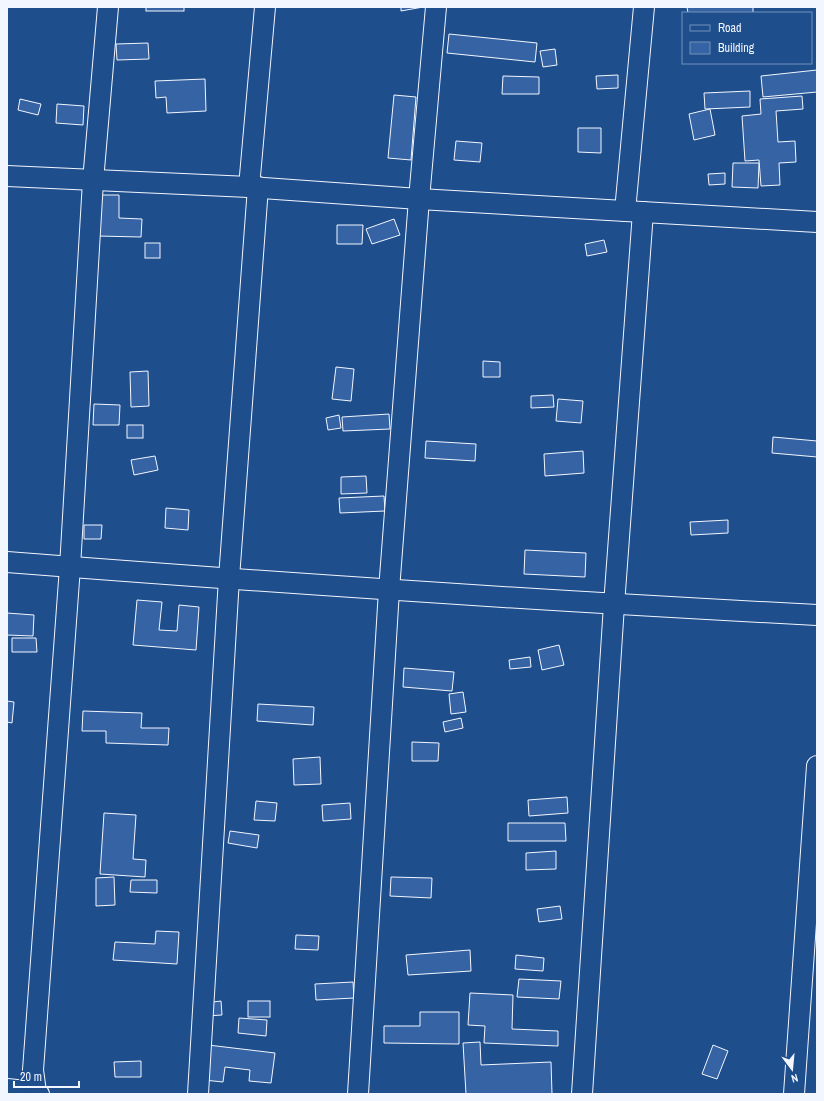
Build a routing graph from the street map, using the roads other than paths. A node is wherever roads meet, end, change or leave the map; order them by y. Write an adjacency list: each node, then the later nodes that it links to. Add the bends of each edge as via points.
1 (108, 7): 6 (street)
2 (265, 7): 7 (street)
3 (436, 7): 8 (street)
4 (644, 7): 9 (street)
5 (7, 176): 6 (street)
6 (93, 181): 7 (street); 12 (street)
7 (254, 187): 8 (street); 13 (street)
8 (419, 199): 9 (street); 14 (street)
9 (634, 212): 10 (street); 15 (street)
10 (817, 222)
11 (7, 562): 12 (street)
12 (70, 567): 13 (street); 21 (street, via 33,1070)
13 (229, 578): 14 (street); 22 (street)
14 (389, 590): 15 (street); 23 (street)
15 (614, 605): 16 (street); 24 (street)
16 (817, 615)
17 (817, 766): 18 (street)
18 (816, 806): 19 (street)
19 (810, 958): 25 (street)
20 (7, 1089): 21 (street)
21 (37, 1093)
22 (198, 1094)
23 (358, 1094)
24 (582, 1094)
25 (794, 1094)

